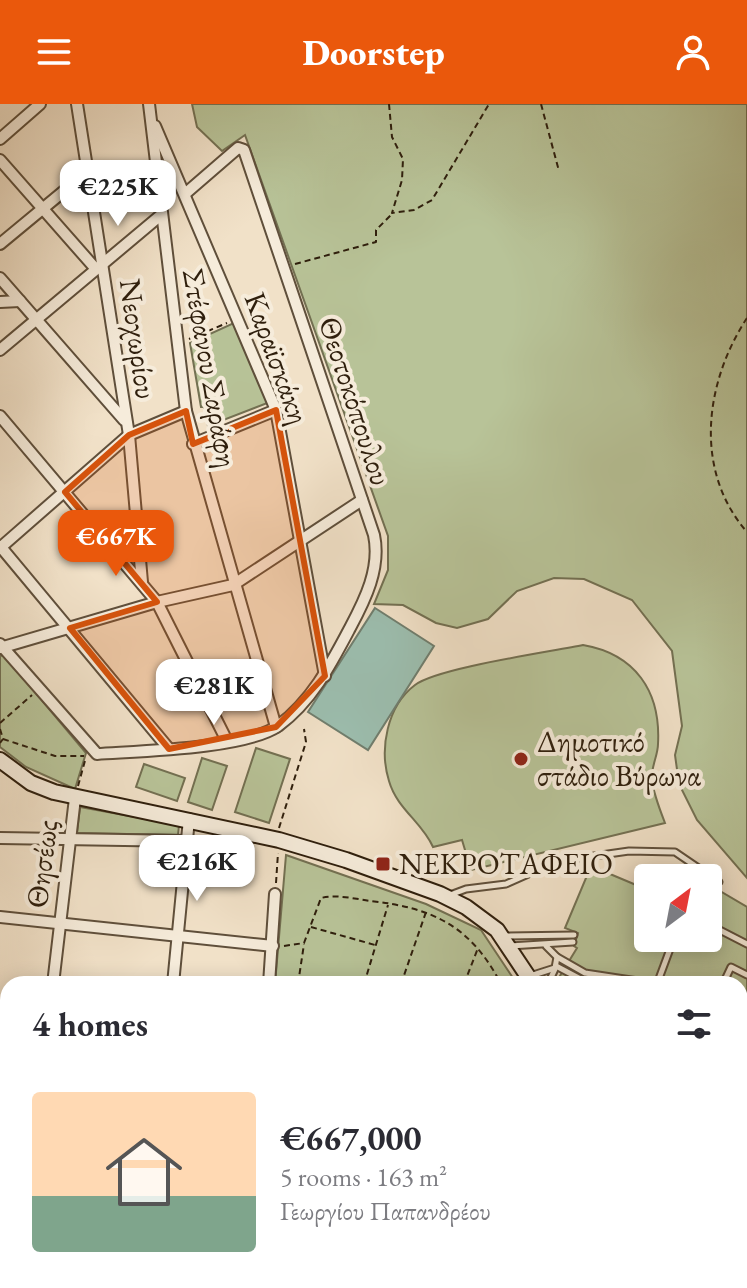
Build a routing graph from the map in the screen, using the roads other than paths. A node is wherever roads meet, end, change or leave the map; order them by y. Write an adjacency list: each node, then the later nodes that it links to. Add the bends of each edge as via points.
1 (40, 104): 5 (street)
2 (77, 104): 7 (street, Νεοχωρίου)
3 (149, 104): 4 (street, Στέφανου Σαράφη)
4 (151, 116): 8 (street, Καραϊσκάκη); 10 (street, Στέφανου Σαράφη)
5 (0, 139)
6 (0, 160): 9 (street)
7 (87, 172): 9 (street); 12 (street, Νεοχωρίου)
8 (186, 193): 18 (street, Καραϊσκάκη); 25 (street, Θεοτοκόπουλου, via 233,151 244,150)
9 (42, 208): 11 (street); 12 (street)
10 (161, 215): 12 (street); 19 (street, Στέφανου Σαράφη)
11 (0, 244)
12 (99, 265): 16 (street); 21 (street, Νεοχωρίου)
13 (0, 278): 14 (street)
14 (20, 301): 15 (street); 16 (street)
15 (0, 302)
16 (36, 319): 17 (street); 21 (street)
17 (0, 350)
18 (276, 410): 23 (street); 26 (street, Καραϊσκάκη)
19 (186, 411): 22 (street); 23 (street, Στέφανου Σαράφη)
20 (0, 416): 24 (street)
21 (126, 421): 22 (street, Νεοχωρίου)
22 (129, 435): 24 (street); 28 (street, Νεοχωρίου)
23 (193, 444): 29 (street, Στέφανου Σαράφη)
24 (65, 492): 27 (street); 28 (street)
25 (362, 500): 26 (street); 33 (street, Θεοτοκόπουλου, via 374,535 376,563)
26 (300, 543): 29 (street); 33 (street, Καραϊσκάκη)
27 (0, 547): 31 (street)
28 (142, 582): 30 (street)
29 (233, 585): 30 (street); 34 (street, Στέφανου Σαράφη)
30 (157, 602): 31 (street); 35 (street)
31 (70, 628): 32 (street); 36 (street)
32 (1, 646): 36 (street, via 92,755)
33 (325, 676): 34 (street, Θεοτοκόπουλου)
34 (276, 727): 35 (street)
35 (227, 741): 36 (street)
36 (169, 749)
37 (0, 760): 38 (street, via 31,783)
38 (77, 791): 39 (street); 41 (street, Θησέως)
39 (189, 819): 42 (street); 45 (street, via 346,860)
40 (0, 838): 41 (street)
41 (69, 839): 42 (street); 47 (street, Θησέως)
42 (186, 841): 49 (street)
43 (693, 864): 45 (lane, via 675,852 629,851 580,858 506,884)
44 (275, 894): 53 (street)
45 (446, 897): 50 (street, via 489,923)
46 (0, 917): 47 (street)
47 (59, 924): 49 (street); 58 (street, Θησέως)
48 (722, 931): 51 (lane)
49 (177, 935): 53 (street); 59 (street)
50 (506, 941): 52 (lane); 52 (lane, via 574,938); 61 (street)
51 (747, 944)
52 (545, 945): 55 (lane)
53 (273, 946): 60 (street)
54 (669, 952): 66 (lane)
55 (557, 957): 56 (lane); 65 (lane)
56 (555, 967): 62 (lane); 63 (lane); 64 (lane)
57 (747, 975): 67 (lane, via 731,967)
58 (54, 976)
59 (174, 976)
60 (270, 976)
61 (528, 976)
62 (538, 976)
63 (551, 976)
64 (574, 976)
65 (601, 976)
66 (660, 976)
67 (727, 976)

